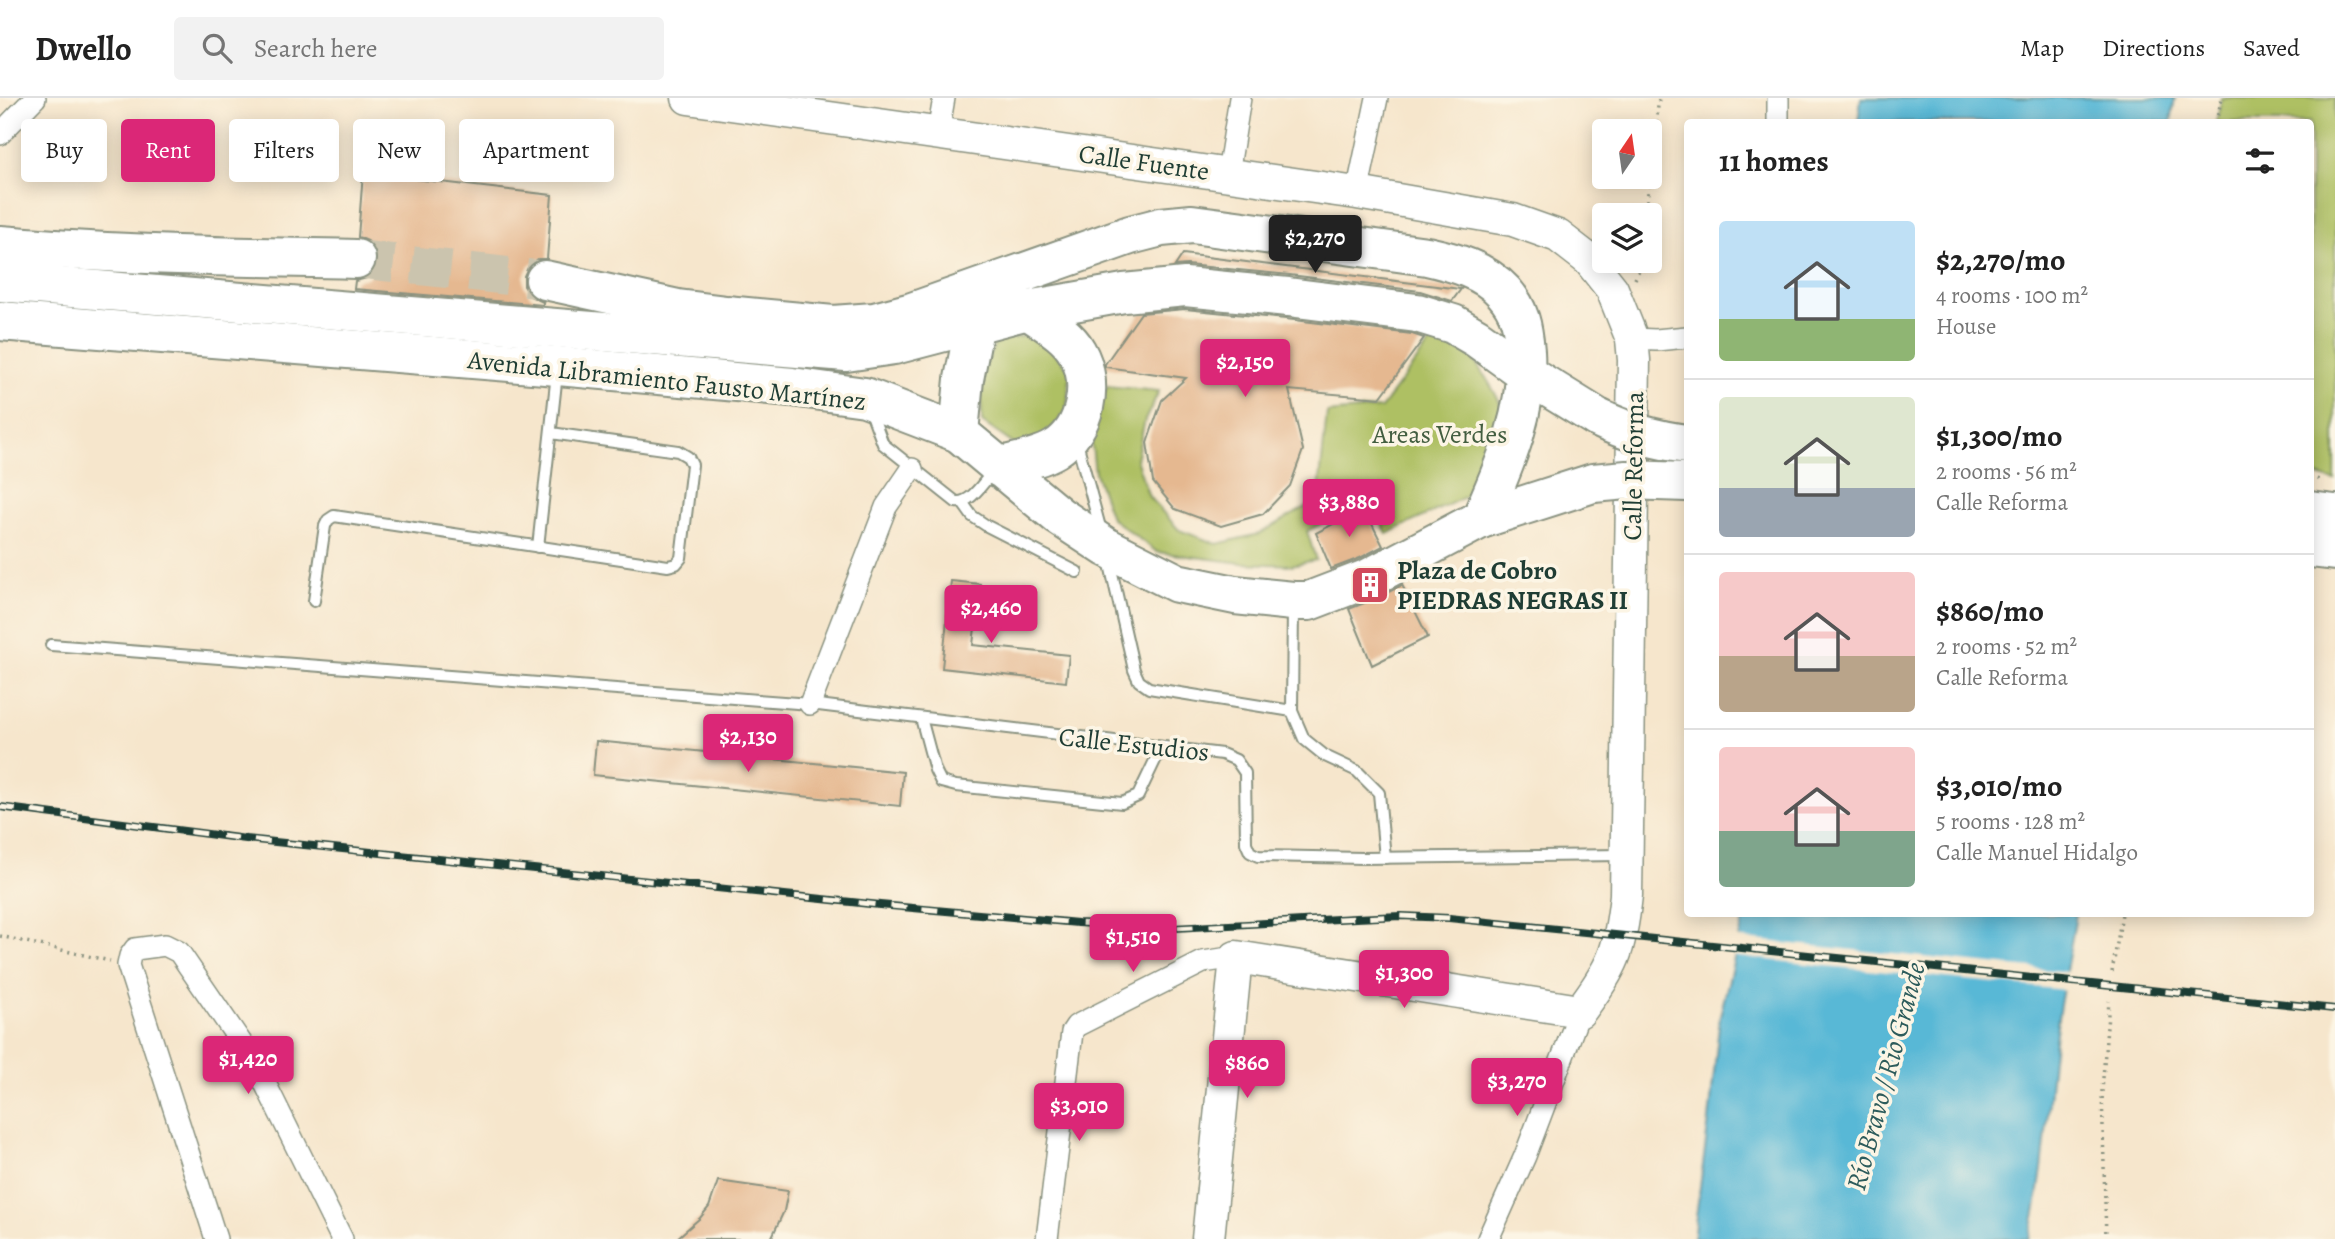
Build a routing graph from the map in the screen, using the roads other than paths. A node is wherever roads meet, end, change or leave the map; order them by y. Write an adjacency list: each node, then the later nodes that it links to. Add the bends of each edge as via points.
1 (35, 98): 9 (street)
2 (688, 98): 8 (street, Calle Fuente)
3 (944, 98): 8 (street)
4 (1240, 98): 10 (street)
5 (1377, 98): 11 (street)
6 (1778, 98): 7 (street)
7 (1778, 119)
8 (938, 132): 10 (street, Calle Fuente)
9 (0, 134)
10 (1228, 174): 11 (street, Calle Fuente)
11 (1357, 193): 14 (street, Calle Fuente, via 1513,220 1558,236)
12 (0, 245): 13 (highway, via 131,254)
13 (356, 259)
14 (1589, 260): 21 (street, Calle Reforma, via 1612,289)
15 (545, 280): 23 (highway, via 678,309 833,325 874,322 1130,236 1192,225 1459,264 1503,290 1515,307 1523,324)
16 (0, 282): 19 (highway, Avenida Libramiento Fausto Martínez, via 846,352 894,345)
17 (1028, 310): 19 (highway, Avenida Libramiento Fausto Martínez); 23 (highway, Avenida Libramiento Fausto Martínez, via 1185,287 1418,313 1453,324); 27 (highway, via 1057,330 1077,352 1087,382)
18 (0, 321): 22 (highway, Avenida Libramiento Fausto Martínez)
19 (975, 323): 26 (highway)
20 (1684, 338): 21 (street)
21 (1632, 339): 48 (street, Calle Reforma)
22 (558, 366): 24 (highway, Avenida Libramiento Fausto Martínez); 25 (lane)
23 (1527, 374): 28 (highway, Avenida Libramiento Fausto Martínez, bridge, via 1625,431); 35 (highway, via 1515,437)
24 (865, 397): 26 (highway, Avenida Libramiento Fausto Martínez); 30 (lane, via 879,438)
25 (551, 433): 36 (lane); 36 (lane, via 678,451 692,465 681,558 676,564)
26 (959, 433): 29 (highway, Avenida Libramiento Fausto Martínez)
27 (1074, 433): 29 (highway, via 1055,449); 37 (lane)
28 (1684, 443)
29 (998, 467): 32 (lane); 37 (highway, Avenida Libramiento Fausto Martínez)
30 (912, 469): 32 (lane); 44 (street, via 886,507)
31 (1684, 482): 35 (highway, Avenida Libramiento Fausto Martínez, bridge, via 1593,483)
32 (962, 502): 40 (lane, via 987,526)
33 (2314, 511): 34 (highway)
34 (2335, 514)
35 (1481, 519): 42 (highway, Avenida Libramiento Fausto Martínez, via 1369,578 1309,601)
36 (538, 547): 41 (lane, via 334,516 325,526)
37 (1106, 547): 42 (highway, Avenida Libramiento Fausto Martínez, via 1177,583); 45 (lane, via 1139,681 1149,688)
38 (2314, 548): 39 (highway)
39 (2335, 551)
40 (1077, 572)
41 (314, 601)
42 (1293, 601): 45 (lane)
43 (51, 645): 44 (lane, Calle Estudios)
44 (810, 704): 46 (lane, Calle Estudios)
45 (1292, 710): 49 (lane, via 1304,738 1325,756 1357,771 1379,793)
46 (921, 719): 47 (lane, Calle Estudios); 47 (lane, via 941,782 956,786 1122,803 1138,796)
47 (1161, 748): 49 (lane, Calle Estudios, via 1222,754 1236,760 1245,773 1246,843 1258,856)
48 (1627, 855): 49 (lane, Calle Estudios); 51 (street, Calle Reforma, via 1622,935 1604,979)
49 (1385, 858)
50 (1236, 957): 51 (street); 54 (street, via 1203,962 1076,1026 1069,1042); 55 (street)
51 (1580, 1011): 56 (street)
52 (216, 1239): 53 (street, via 128,965 135,949 165,945 179,952 255,1063)
53 (342, 1239)
54 (1047, 1239)
55 (1208, 1239)
56 (1488, 1239)

